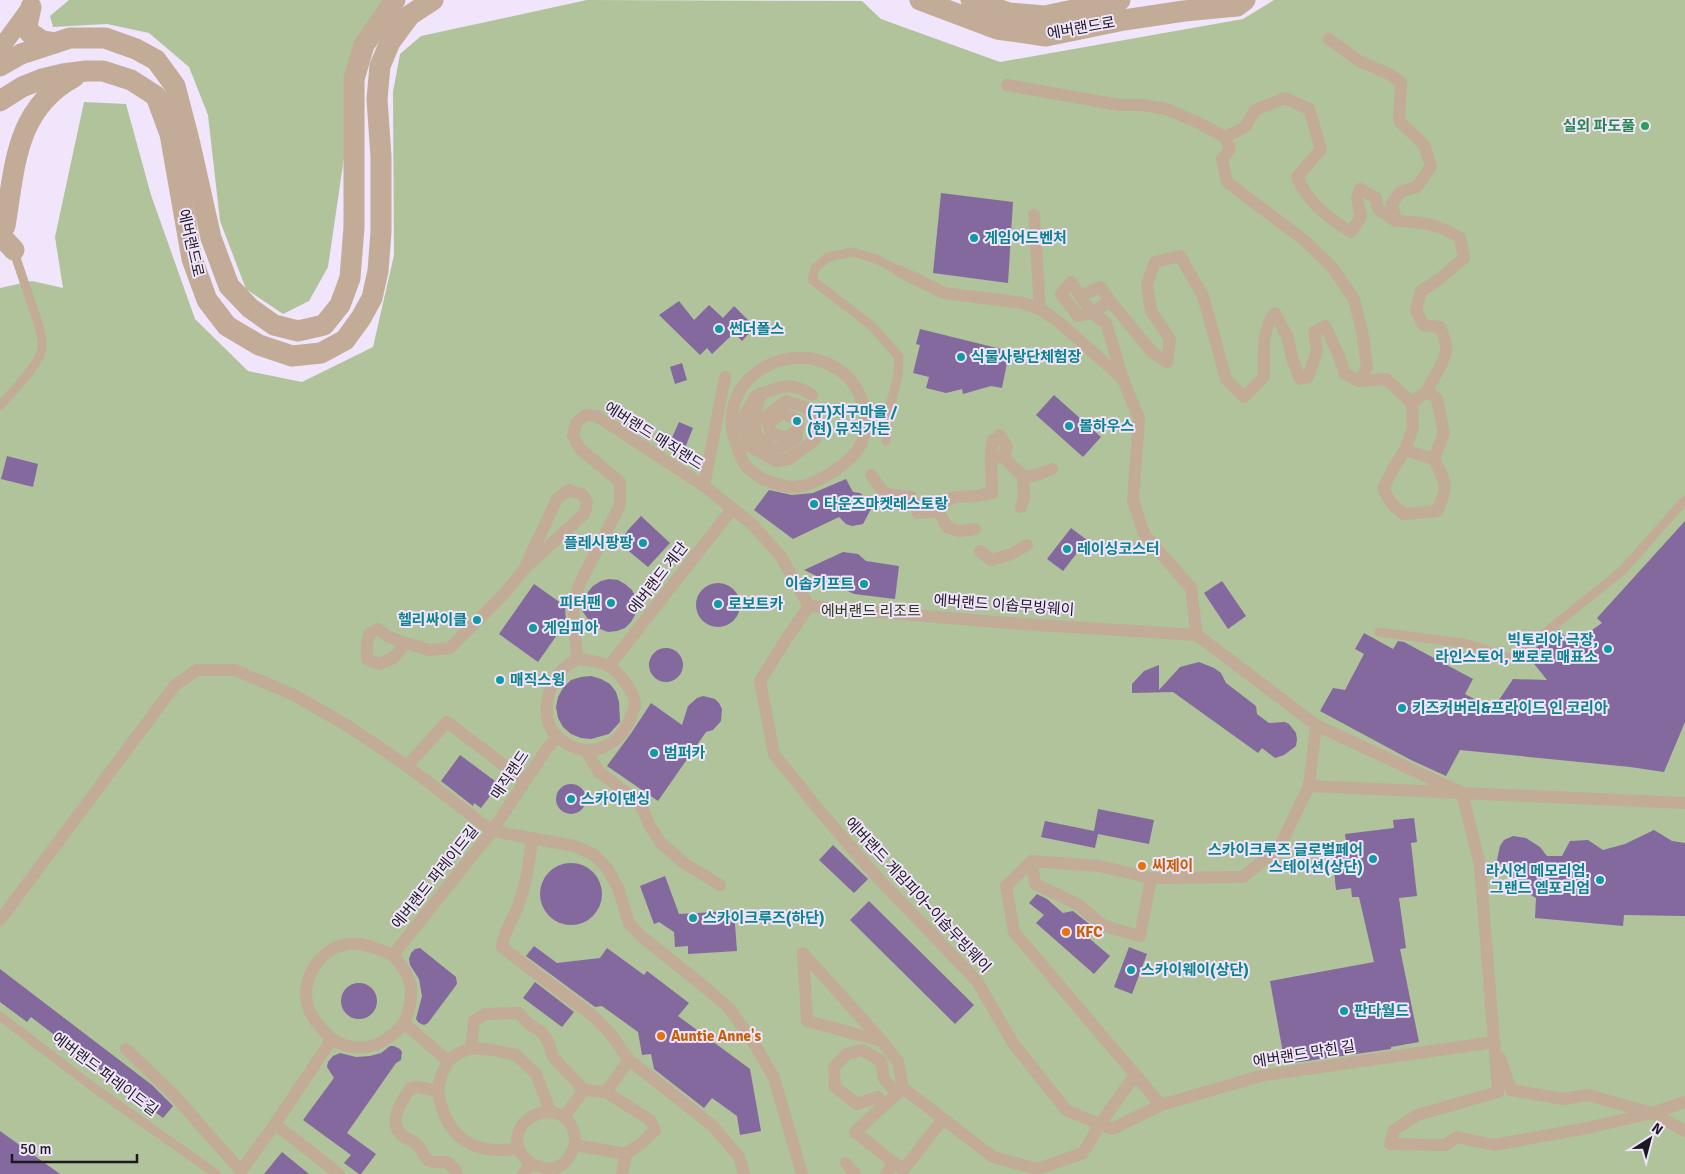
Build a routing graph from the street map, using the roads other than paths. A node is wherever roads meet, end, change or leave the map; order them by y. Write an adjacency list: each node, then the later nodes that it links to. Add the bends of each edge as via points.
1 (395, 0): 9 (street, 에버랜드로, via 364,45 354,79 354,227 350,278 340,305 324,325 298,331 274,325 250,308 229,286 210,238 174,86 156,60 136,48 105,38 70,38)
2 (433, 0): 12 (street, 에버랜드로, via 410,15 390,42 380,66 377,99 381,232 372,298 345,340 321,353 292,356 259,345 227,326 207,300 192,259 170,134 156,96 131,80 103,71)
3 (920, 0): 6 (street, 에버랜드로, via 997,29 1046,36 1124,20 1237,6)
4 (971, 0): 5 (street, 에버랜드로, via 1009,12 1045,16)
5 (1120, 0)
6 (1245, 0)
7 (34, 3): 9 (street, via 28,32 42,42); 10 (street)
8 (1328, 39): 17 (street, via 1359,61 1401,82 1399,121 1424,145 1431,166 1417,187 1400,192 1392,204)
9 (55, 43): 11 (street, 에버랜드로, via 20,54)
10 (0, 49)
11 (0, 66)
12 (86, 71): 14 (street, 에버랜드로, via 42,79); 18 (street, via 48,95 26,126 16,162)
13 (1007, 85): 15 (street, via 1166,109)
14 (0, 101)
15 (1224, 137): 17 (street, via 1245,127 1256,110 1285,98 1309,109 1321,149 1297,177 1304,192 1322,214 1351,232 1361,217 1357,198 1360,188 1376,198 1378,209); 26 (street, via 1230,149 1222,160 1227,182 1304,240 1332,267 1354,299 1367,367)
16 (1034, 215): 22 (street)
17 (1396, 221): 27 (street, via 1424,222 1448,230 1460,238 1464,258 1421,291 1416,310 1423,326 1440,327 1447,348)
18 (5, 229): 31 (lane, via 39,326 42,349 30,370)
19 (899, 272): 22 (street, via 944,293 1023,303); 37 (lane, via 876,259 853,252 828,257 815,268 812,280 872,326 899,357)
20 (1080, 296): 21 (street, via 1100,287); 23 (street); 23 (street, via 1071,282 1061,294 1078,316)
21 (1110, 302): 23 (street); 26 (street, via 1153,353 1167,362 1170,339 1151,311 1147,284 1155,262 1180,256 1204,296 1226,379 1244,397 1264,377 1265,338 1275,312 1288,338 1300,379 1308,377 1317,351 1314,332 1325,326 1345,374)
22 (1040, 309): 25 (street)
23 (1092, 313): 25 (street, via 1106,323)
24 (725, 377): 44 (street)
25 (1123, 379): 55 (street, via 1139,419 1133,500 1144,534 1191,588)
26 (1359, 381): 30 (street, via 1386,379)
27 (1427, 391): 30 (street); 40 (street, via 1437,399 1444,433)
28 (762, 393): 29 (street, via 786,385); 32 (street, via 756,396); 33 (street, via 754,420 756,435 776,450 803,433)
29 (812, 394)
30 (1412, 403): 38 (street, via 1413,427)
31 (0, 406)
32 (742, 418): 34 (street, via 749,446 776,461 789,459 815,440 817,423 807,408 786,401 766,417); 36 (street)
33 (798, 420): 34 (street, via 783,413); 34 (street, via 798,429 787,438 771,433)
34 (768, 423)
35 (997, 438): 39 (street, via 991,452)
36 (734, 439): 36 (street, via 732,418 737,395 764,366 783,359 822,361 857,387 863,404 865,423 861,444 847,461 814,482 793,487 761,478 745,465)
37 (886, 441)
38 (1405, 450): 40 (street); 40 (street, via 1383,489 1393,505 1404,514 1437,511 1445,494 1444,479)
39 (997, 458): 43 (street); 48 (street, via 992,493 957,495 945,502)
40 (1434, 459)
41 (1052, 469): 43 (street, via 1031,478)
42 (871, 475): 48 (street, via 885,494 911,497 918,512)
43 (1023, 475): 46 (street)
44 (704, 486): 47 (street, 에버랜드 매직랜드); 57 (street, 에버랜드 매직랜드, via 597,416 585,415 576,423 573,436 580,450 620,482 620,505 579,586 573,606)
45 (1685, 500): 54 (lane, via 1622,571 1512,659 1469,644)
46 (1021, 506)
47 (732, 509): 53 (street, 에버랜드 매직랜드, via 752,524 780,555); 58 (street, 에버랜드 계단)
48 (938, 512): 49 (street, via 948,528 960,531)
49 (974, 529)
50 (1027, 545): 51 (street, via 1009,556 992,560)
51 (980, 550)
52 (524, 569): 52 (street, via 557,499 569,490 582,494 587,502 585,513); 56 (street, via 505,593 450,648 429,650)
53 (809, 606): 55 (street, 에버랜드 이솝무빙웨이); 96 (street, 에버랜드 게임피아~이솝무빙웨이, via 760,681 774,754 877,877 977,981 1013,1043 1066,1110)
54 (1379, 632)
55 (1197, 635): 59 (street)
56 (405, 643)
57 (577, 659): 58 (street); 60 (street, via 559,674 549,692 548,721)
58 (609, 666): 61 (street, via 631,692 635,704 617,739 601,749)
59 (1316, 726): 64 (street); 65 (street)
60 (557, 737): 61 (street); 63 (street, 매직랜드)
61 (585, 750): 71 (street, via 599,772 639,802 661,843 684,863)
62 (407, 766): 63 (street, via 447,722); 67 (street); 72 (street, via 294,694 235,670 198,670 175,686)
63 (525, 781): 67 (street, 매직랜드)
64 (1308, 786): 65 (street); 70 (street, via 1279,848 1243,876)
65 (1462, 793): 66 (street); 78 (street, via 1480,865)
66 (1685, 803)
67 (492, 831): 68 (street, 에버랜드 퍼레이드길); 73 (street, 에버랜드 퍼레이드길)
68 (532, 840): 81 (street, via 526,879 503,936 502,947 592,1015); 110 (street, 에버랜드 퍼레이드길, via 575,846 594,854 611,874 629,923 729,1008 774,1078)
69 (1032, 861): 70 (street, via 1099,866); 70 (street, via 1035,884 1077,904 1104,926 1140,936); 83 (street, via 1006,886 1014,932)
70 (1150, 878)
71 (720, 885)
72 (0, 920)
73 (393, 955): 75 (street, via 410,979 412,995); 76 (street, via 375,947 349,944 328,950 316,964 308,980 306,995 310,1010)
74 (0, 1016): 105 (lane, 에버랜드 퍼레이드길)
75 (404, 1023): 76 (street, via 395,1034 378,1044 359,1048 341,1045); 82 (street)
76 (332, 1039): 95 (street)
77 (882, 1041): 77 (street, via 855,1012 802,953 807,1021); 86 (street, via 898,1062)
78 (1494, 1042): 90 (street, 에버랜드 막힌 길, via 1260,1076); 92 (street, via 1512,1090 1563,1099 1588,1095); 92 (street, via 1498,1092 1417,1115 1394,1130 1390,1144 1445,1145 1457,1137 1494,1145)
79 (471, 1048): 82 (street); 84 (street, via 474,1021 485,1014 519,1013 548,1040 553,1057); 91 (street, via 516,1055 536,1074)
80 (126, 1049): 95 (street, via 172,1093 241,1171)
81 (630, 1060): 87 (street); 109 (street, via 713,1126 739,1157)
82 (448, 1061): 85 (street)
83 (1135, 1075): 90 (street); 96 (street)
84 (584, 1090): 87 (street); 93 (street)
85 (438, 1091): 99 (street, via 445,1117 463,1140 481,1149 501,1152); 107 (street, via 411,1088 398,1109 397,1128 414,1142 426,1159 432,1163 447,1162)
86 (900, 1091): 88 (street, via 884,1078 881,1061 862,1050 847,1054 834,1068 836,1087 857,1104); 94 (street); 102 (street, via 855,1132)
87 (606, 1092): 100 (street, via 650,1120 656,1130)
88 (878, 1097)
89 (1685, 1102): 92 (street)
90 (1161, 1105): 96 (street, 에버랜드 게임피아~이솝무빙웨이, via 1112,1129)
91 (550, 1111): 93 (street); 99 (street, via 538,1112 525,1122 519,1130)
92 (1652, 1113): 97 (street)
93 (564, 1117): 98 (street, via 573,1129)
94 (943, 1118): 96 (street, via 993,1157 1038,1169 1084,1153); 102 (street, via 903,1170)
95 (275, 1124): 106 (street)
96 (1100, 1124)
97 (1685, 1131)
98 (575, 1145): 100 (street); 104 (street)
99 (518, 1148): 103 (street)
100 (626, 1154): 108 (street)
101 (846, 1163): 111 (street)
102 (895, 1163): 112 (street)
103 (527, 1169): 104 (street)
104 (564, 1170)
105 (216, 1174)
106 (340, 1174)
107 (457, 1174)
108 (622, 1174)
109 (744, 1174)
110 (802, 1174)
111 (855, 1174)
112 (886, 1174)

